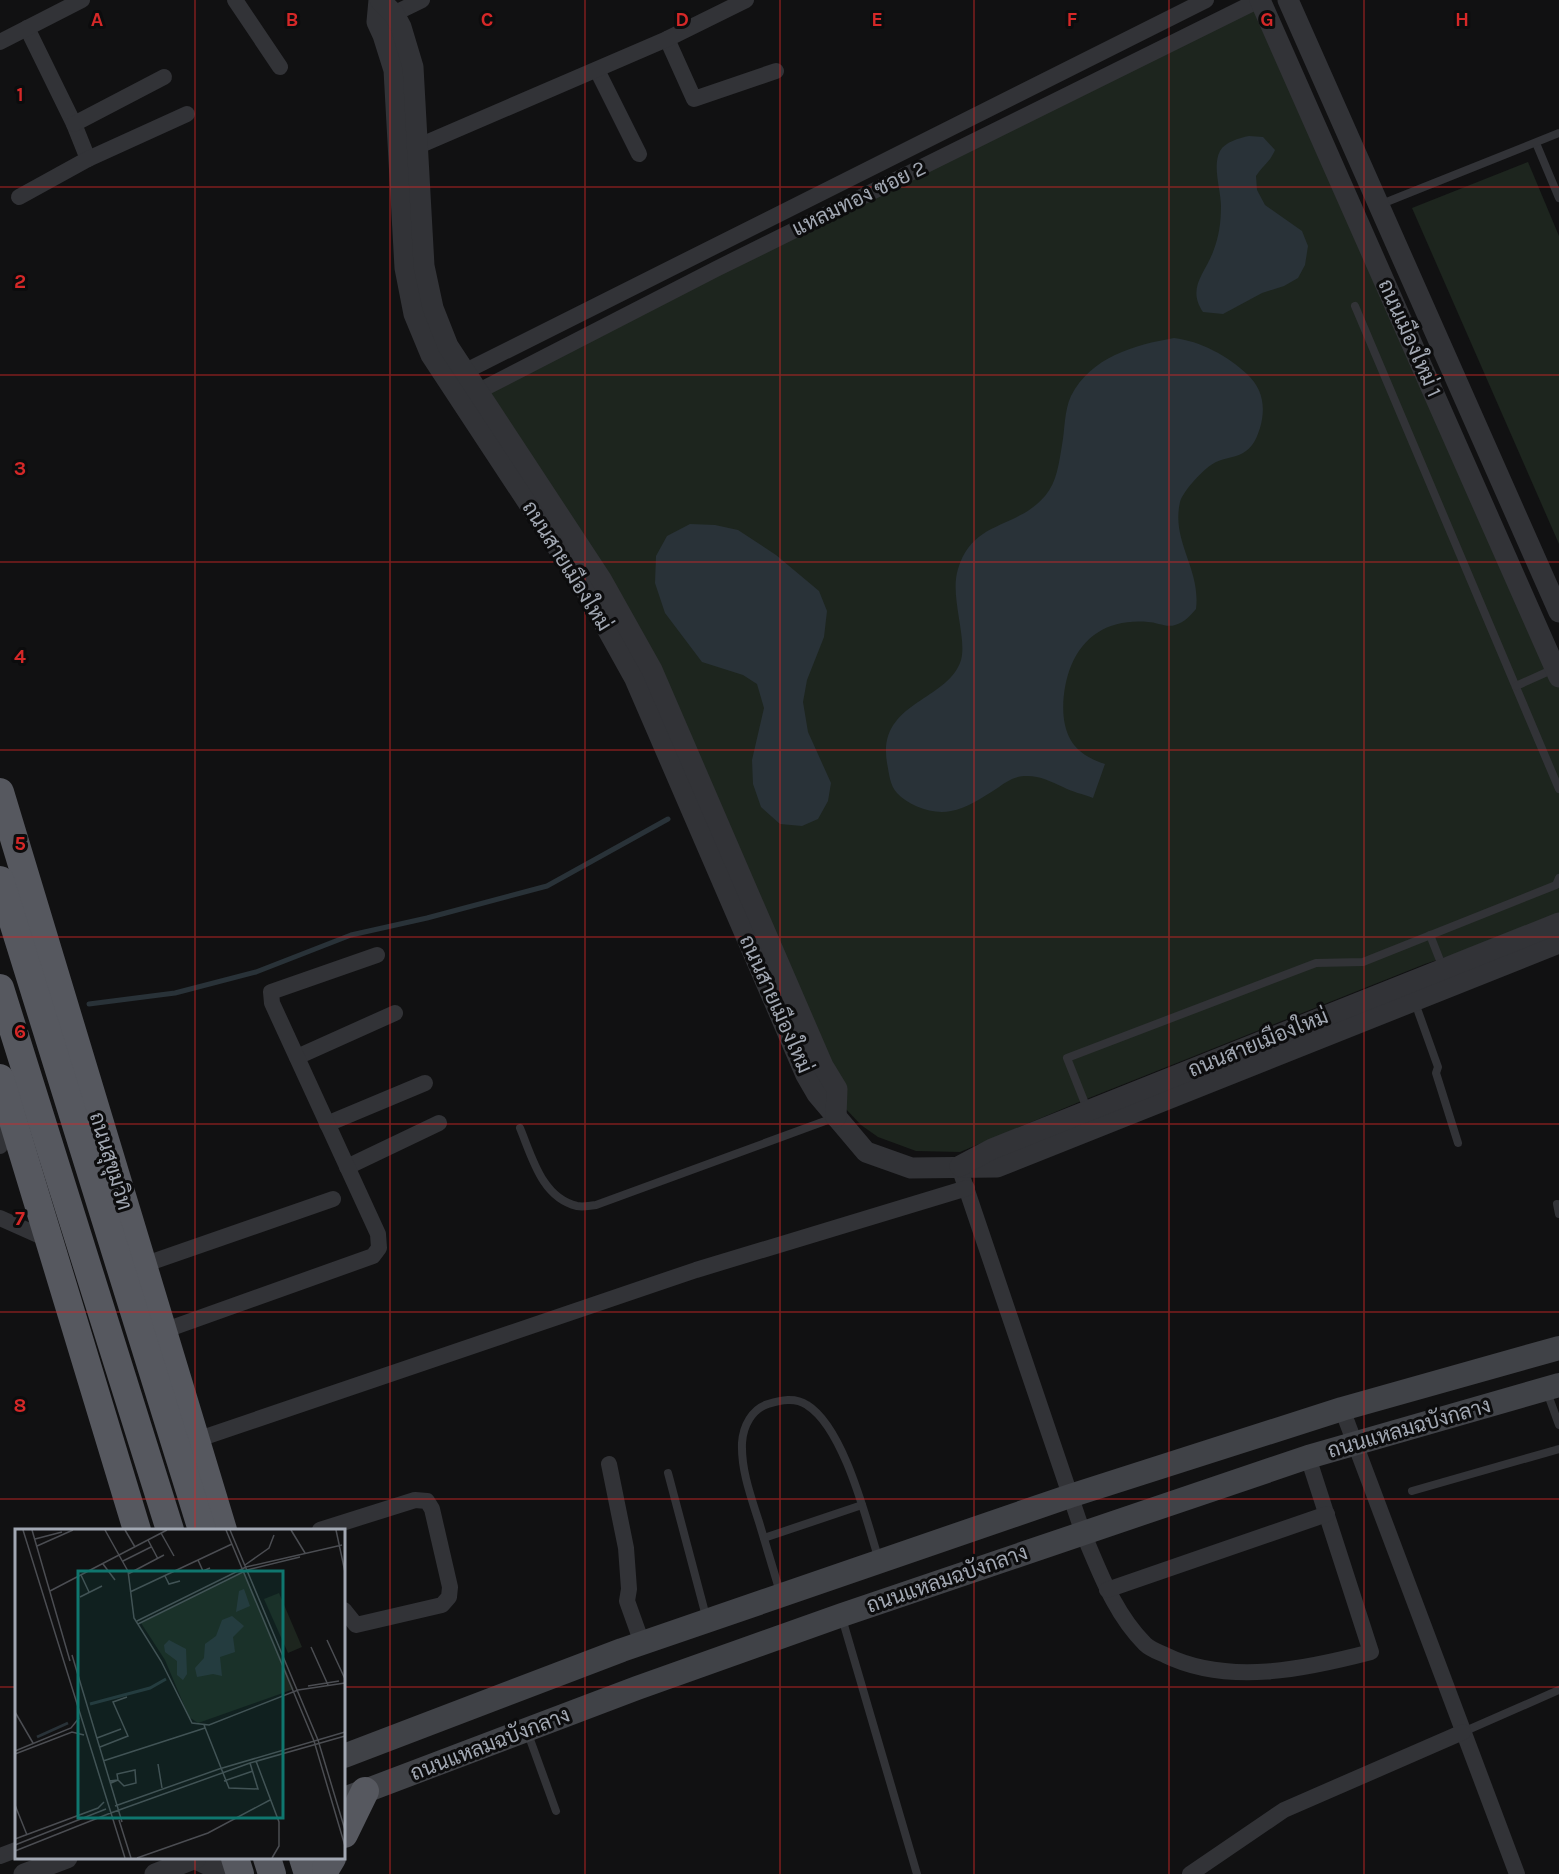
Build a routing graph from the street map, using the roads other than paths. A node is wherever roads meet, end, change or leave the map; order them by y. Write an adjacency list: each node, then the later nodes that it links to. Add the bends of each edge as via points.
1 (82, 0): 9 (street)
2 (235, 0): 12 (street)
3 (422, 0): 8 (street)
4 (746, 0): 10 (street)
5 (1206, 0): 16 (street, แหลมทอง ซอย 2)
6 (1260, 0): 17 (street, แหลมทอง ซอย 2); 34 (street, ถนนเมืองใหม่ 1)
7 (1288, 0): 29 (street, ถนนเมืองใหม่ 1)
8 (383, 9): 22 (street, ถนนสายเมืองใหม่, via 401,27 413,67)
9 (27, 28): 11 (street); 19 (street)
10 (667, 39): 13 (street); 14 (street, via 694,99)
11 (0, 42)
12 (280, 67)
13 (597, 70): 22 (street); 24 (street)
14 (776, 71)
15 (164, 77): 19 (street)
16 (1051, 78): 17 (street); 23 (street, แหลมทอง ซอย 2)
17 (1064, 96): 26 (street, แหลมทอง ซอย 2)
18 (187, 114): 25 (street)
19 (74, 124): 25 (street)
20 (1559, 133): 21 (lane)
21 (1536, 143): 28 (lane); 29 (lane)
22 (408, 151): 31 (street, ถนนสายเมืองใหม่, via 424,266 433,308)
23 (901, 153): 26 (street); 31 (street, แหลมทอง ซอย 2)
24 (639, 154)
25 (88, 159): 27 (street)
26 (913, 172): 32 (street, แหลมทอง ซอย 2)
27 (19, 197)
28 (1559, 198)
29 (1379, 205): 33 (street, ถนนเมืองใหม่ 1)
30 (1355, 306): 35 (lane)
31 (456, 376): 32 (street, ถนนสายเมืองใหม่)
32 (470, 396): 52 (street, ถนนสายเมืองใหม่, via 652,670 769,964 837,1089)
33 (1559, 612)
34 (1558, 670): 35 (lane)
35 (1516, 686): 36 (lane)
36 (1559, 789)
37 (0, 792): 65 (highway, ถนนสุขุมวิท)
38 (1559, 878): 41 (lane, via 1556,885)
39 (0, 880): 84 (highway, ถนนสุขุมวิท)
40 (1559, 924): 44 (street, ถนนสายเมืองใหม่)
41 (1430, 935): 44 (lane); 53 (lane, via 1363,962 1316,963 1067,1058)
42 (1559, 943): 44 (street, ถนนสายเมืองใหม่)
43 (377, 955): 48 (street, via 271,992)
44 (1447, 977): 46 (street, ถนนสายเมืองใหม่); 53 (street, ถนนสายเมืองใหม่)
45 (0, 988): 83 (highway)
46 (1413, 1000): 53 (street, ถนนสายเมืองใหม่); 57 (lane, via 1438,1067 1436,1073)
47 (395, 1013): 48 (street)
48 (297, 1057): 55 (street)
49 (0, 1078): 51 (highway)
50 (425, 1083): 55 (street)
51 (10, 1110): 58 (street); 64 (highway)
52 (836, 1117): 56 (lane, via 596,1205 578,1207 553,1194); 60 (street, ถนนสายเมืองใหม่, via 866,1152 911,1168)
53 (1092, 1119): 60 (street, ถนนสายเมืองใหม่, via 992,1149)
54 (439, 1123): 59 (street)
55 (327, 1124): 59 (street)
56 (520, 1128)
57 (1458, 1143)
58 (0, 1146)
59 (347, 1167): 66 (street, via 378,1234 379,1248 373,1256)
60 (959, 1167): 61 (street)
61 (967, 1188): 72 (street, via 696,1270); 79 (street)
62 (333, 1199): 65 (street)
63 (0, 1218): 64 (street)
64 (47, 1239): 68 (highway)
65 (143, 1266): 66 (highway, ถนนสุขุมวิท)
66 (165, 1338): 68 (highway, via 164,1357 140,1381 118,1385); 72 (highway, ถนนสุขุมวิท)
67 (1559, 1348): 70 (main road, ถนนแหลมฉบังกลาง)
68 (87, 1369): 82 (highway)
69 (1553, 1387): 71 (lane); 73 (main road, ถนนแหลมฉบังกลาง)
70 (1342, 1409): 73 (street); 79 (main road, ถนนแหลมฉบังกลาง)
71 (1559, 1425)
72 (196, 1440): 85 (highway, ถนนสุขุมวิท)
73 (1355, 1443): 75 (main road, ถนนแหลมฉบังกลาง); 99 (street)
74 (1559, 1449): 78 (lane)
75 (1308, 1457): 81 (street); 87 (main road, ถนนแหลมฉบังกลาง)
76 (609, 1464): 95 (street, via 626,1548)
77 (668, 1473): 94 (lane)
78 (1412, 1491)
79 (1070, 1496): 87 (street); 89 (main road, ถนนแหลมฉบังกลาง)
80 (862, 1506): 88 (lane); 88 (lane, via 843,1454 822,1418 806,1404 785,1399 760,1406 748,1419 742,1442 747,1483); 89 (lane)
81 (1327, 1514): 90 (street); 90 (street, via 1371,1652 1322,1665 1268,1672 1222,1670 1179,1662 1147,1646 1126,1622)
82 (137, 1529)
83 (170, 1529)
84 (202, 1529)
85 (224, 1529)
86 (323, 1529): 92 (street, via 416,1500 427,1501 432,1509 449,1597 442,1605 356,1625)
87 (1083, 1533): 90 (street); 93 (main road, ถนนแหลมฉบังกลาง)
88 (764, 1538): 91 (lane)
89 (879, 1560): 91 (main road, ถนนแหลมฉบังกลาง)
90 (1107, 1590)
91 (780, 1594): 94 (main road, ถนนแหลมฉบังกลาง)
92 (345, 1611)
93 (842, 1615): 96 (main road, ถนนแหลมฉบังกลาง); 119 (lane)
94 (707, 1621): 95 (main road, ถนนแหลมฉบังกลาง)
95 (632, 1647): 96 (main road); 101 (main road, ถนนแหลมฉบังกลาง)
96 (637, 1688): 98 (main road, ถนนแหลมฉบังกลาง)
97 (1559, 1690): 99 (lane)
98 (527, 1731): 103 (main road, ถนนแหลมฉบังกลาง); 105 (lane)
99 (1463, 1732): 120 (street, via 1284,1810); 121 (street)
100 (345, 1736): 101 (main road)
101 (395, 1737): 102 (main road, ถนนแหลมฉบังกลาง); 103 (main road)
102 (345, 1756)
103 (420, 1771): 104 (main road, ถนนแหลมฉบังกลาง)
104 (354, 1795): 106 (highway)
105 (556, 1811)
106 (345, 1830)
107 (15, 1850): 108 (street)
108 (0, 1856)
109 (63, 1859): 114 (street)
110 (192, 1859): 115 (street)
111 (197, 1859): 116 (street)
112 (236, 1859): 117 (highway)
113 (268, 1859): 118 (highway)
114 (24, 1874)
115 (155, 1874)
116 (227, 1874)
117 (240, 1874)
118 (272, 1874)
119 (917, 1874)
120 (1190, 1874)
121 (1517, 1874)

